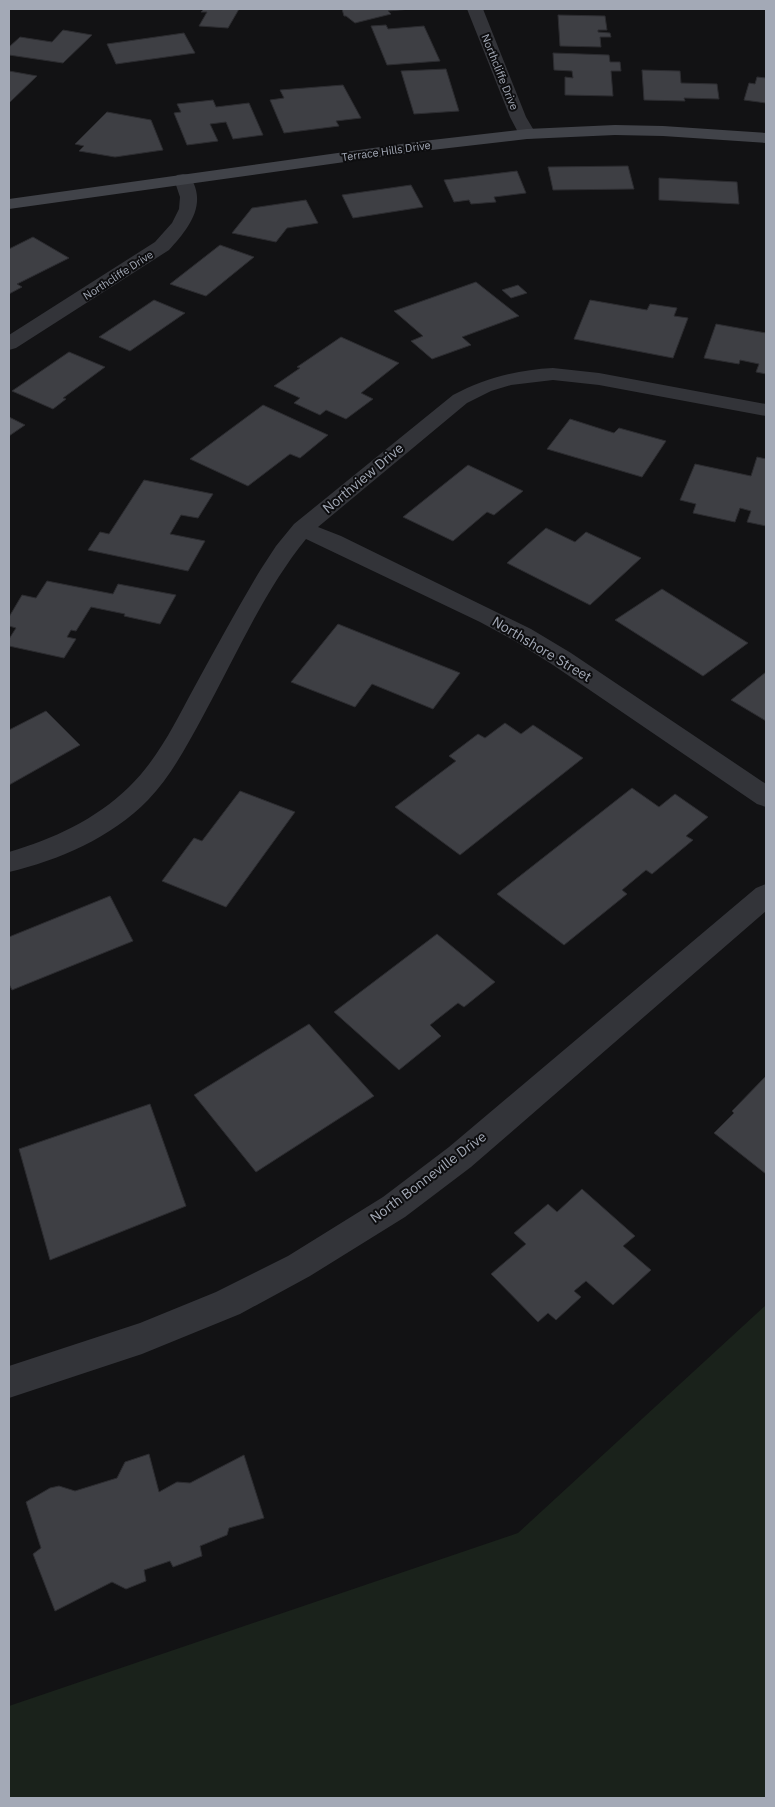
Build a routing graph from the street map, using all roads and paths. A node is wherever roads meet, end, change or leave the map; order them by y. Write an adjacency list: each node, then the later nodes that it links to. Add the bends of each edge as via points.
1 (475, 9): 2 (street, Northcliffe Drive)
2 (527, 134): 3 (street, Terrace Hills Drive, via 662,130); 4 (street, Terrace Hills Drive)
3 (766, 138)
4 (183, 179): 5 (street, Terrace Hills Drive); 6 (street, Northcliffe Drive, via 189,199 187,213 162,246)
5 (9, 204)
6 (9, 344)
7 (766, 410): 8 (street, Northview Drive, via 575,375 543,374 502,379 460,399)
8 (302, 529): 9 (street, Northshore Street, via 334,541 524,635); 10 (street, Northview Drive, via 271,571 168,758 138,794 100,824 69,841)
9 (766, 797)
10 (9, 862)
11 (766, 895): 12 (street, North Bonneville Drive, via 460,1157 394,1207 299,1266 228,1302 142,1338)
12 (9, 1382)

